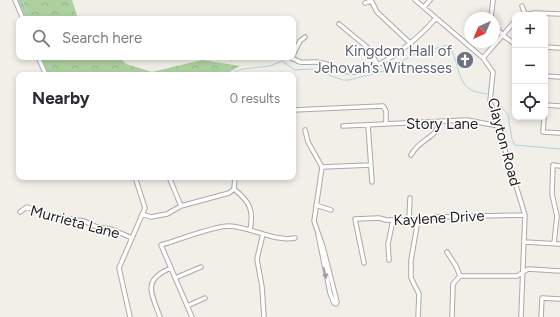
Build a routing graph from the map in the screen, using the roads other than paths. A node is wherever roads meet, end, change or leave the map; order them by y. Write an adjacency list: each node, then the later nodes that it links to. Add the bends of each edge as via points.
1 (15, 0): 13 (street)
2 (415, 0): 8 (street, Clayton Road)
3 (430, 0): 8 (street)
4 (493, 0): 9 (street)
5 (371, 1): 6 (street); 21 (street, via 376,12)
6 (365, 3)
7 (522, 6): 10 (street)
8 (424, 7): 14 (street, Clayton Road)
9 (492, 12)
10 (524, 12)
11 (548, 14): 12 (street)
12 (560, 14)
13 (22, 16)
14 (436, 18): 21 (street, via 421,36); 25 (street, Clayton Road)
15 (339, 24): 28 (street, via 367,47)
16 (512, 24): 18 (street)
17 (500, 33): 18 (street)
18 (502, 35): 20 (street); 25 (street)
19 (304, 37): 24 (street)
20 (512, 42)
21 (410, 43): 28 (street)
22 (548, 47): 23 (street)
23 (560, 48)
24 (296, 49)
25 (482, 58): 40 (street, Clayton Road, via 493,72 490,96)
26 (39, 60): 29 (street)
27 (296, 60): 28 (street, via 324,63 339,71 353,72)
28 (378, 65)
29 (45, 72)
30 (548, 76): 31 (street)
31 (560, 77)
32 (548, 105): 33 (street)
33 (560, 106)
34 (296, 110): 37 (street, Story Lane, via 383,106 386,111)
35 (544, 120): 42 (street, via 543,132)
36 (439, 123): 37 (street, Story Lane); 40 (street, Story Lane, via 467,120); 43 (street, via 437,130 416,146)
37 (386, 124): 38 (street, Story Lane)
38 (368, 125): 39 (street, Story Lane); 44 (street)
39 (343, 126)
40 (498, 126): 58 (street, Clayton Road)
41 (305, 130): 45 (street, via 308,142)
42 (560, 133)
43 (411, 155)
44 (370, 164): 45 (street); 50 (street)
45 (322, 166): 53 (street)
46 (560, 166): 68 (street, via 553,165 552,194 557,216)
47 (136, 180): 57 (street, via 145,205)
48 (170, 180): 54 (street)
49 (235, 180): 51 (street)
50 (372, 182)
51 (234, 189): 54 (street, via 229,193); 62 (street, via 249,204 253,217)
52 (410, 198): 59 (street)
53 (316, 205): 55 (street); 64 (street, via 314,221)
54 (181, 206): 57 (street, via 167,214 151,217)
55 (331, 210)
56 (20, 212): 65 (street, Murrieta Lane, via 27,207 54,217 84,221)
57 (142, 214): 65 (street)
58 (524, 215): 61 (street, Kaylene Drive, via 437,217); 67 (street, Clayton Road)
59 (410, 219): 60 (street, Kaylene Drive); 61 (street, Kaylene Drive)
60 (393, 220): 71 (street, via 388,244); 72 (street, Kaylene Drive, via 355,220)
61 (418, 220): 86 (street, via 412,278 419,294)
62 (250, 230): 63 (street); 74 (street, via 224,226 162,245)
63 (263, 234): 66 (street, via 286,240); 85 (street, via 257,259)
64 (318, 234): 64 (street, one-way to 64, via 330,294 336,304 323,247)
65 (132, 238): 82 (street, via 119,268)
66 (295, 238)
67 (524, 242): 68 (street); 76 (street, Clayton Road)
68 (554, 243): 69 (street)
69 (560, 244)
70 (447, 252): 77 (street)
71 (389, 260)
72 (364, 263)
73 (201, 267): 78 (street)
74 (172, 268): 78 (street); 83 (street, via 157,274 151,283)
75 (560, 271): 76 (street, via 528,269)
76 (522, 273): 77 (street, via 517,276); 88 (street, Clayton Road)
77 (460, 276): 87 (street, via 453,284)
78 (175, 278): 81 (street)
79 (205, 298): 81 (street)
80 (560, 299): 89 (street, via 542,298)
81 (187, 306): 84 (street)
82 (130, 317)
83 (160, 317)
84 (192, 317)
85 (264, 317)
86 (418, 317)
87 (452, 317)
88 (521, 317)
89 (541, 317)

